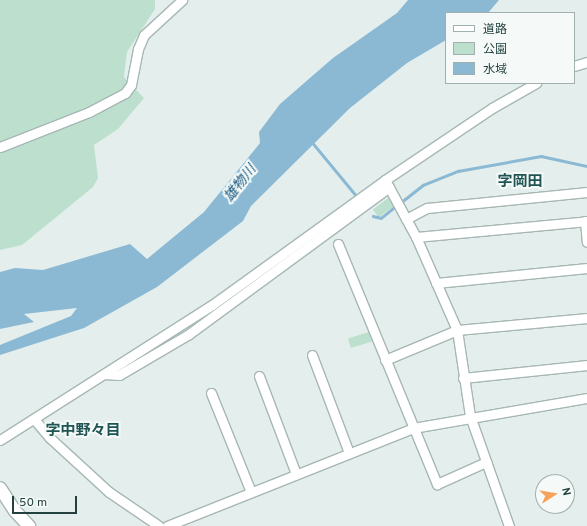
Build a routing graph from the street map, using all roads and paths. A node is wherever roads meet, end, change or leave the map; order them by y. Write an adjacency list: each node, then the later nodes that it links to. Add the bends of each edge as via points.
1 (182, 0): 5 (street, via 144,35 138,49 131,85 125,93 89,112)
2 (587, 62): 3 (street)
3 (575, 66)
4 (534, 84): 6 (street, via 492,108)
5 (0, 147)
6 (387, 183): 8 (street); 25 (street, via 212,306)
7 (587, 192): 8 (street, via 427,208)
8 (406, 220): 10 (street)
9 (586, 221): 10 (street); 11 (street)
10 (416, 237): 14 (street)
11 (587, 242)
12 (338, 244): 18 (street)
13 (587, 268): 14 (street)
14 (436, 283): 16 (street)
15 (587, 318): 16 (street)
16 (457, 330): 18 (street); 21 (street)
17 (312, 355): 28 (street)
18 (385, 360): 26 (street)
19 (587, 365): 21 (street)
20 (259, 376): 30 (street)
21 (463, 378): 24 (street)
22 (211, 393): 32 (street)
23 (587, 398): 24 (street, via 524,411)
24 (470, 416): 26 (street); 29 (street)
25 (34, 419): 27 (street); 34 (street, via 50,438 109,492)
26 (413, 428): 28 (street); 29 (street, via 437,484)
27 (0, 440)
28 (349, 453): 30 (street)
29 (486, 462): 36 (street)
30 (296, 474): 32 (street)
31 (0, 488): 33 (main road, via 15,512)
32 (251, 492): 35 (street)
33 (29, 526)
34 (159, 526)
35 (167, 526)
36 (509, 526)

